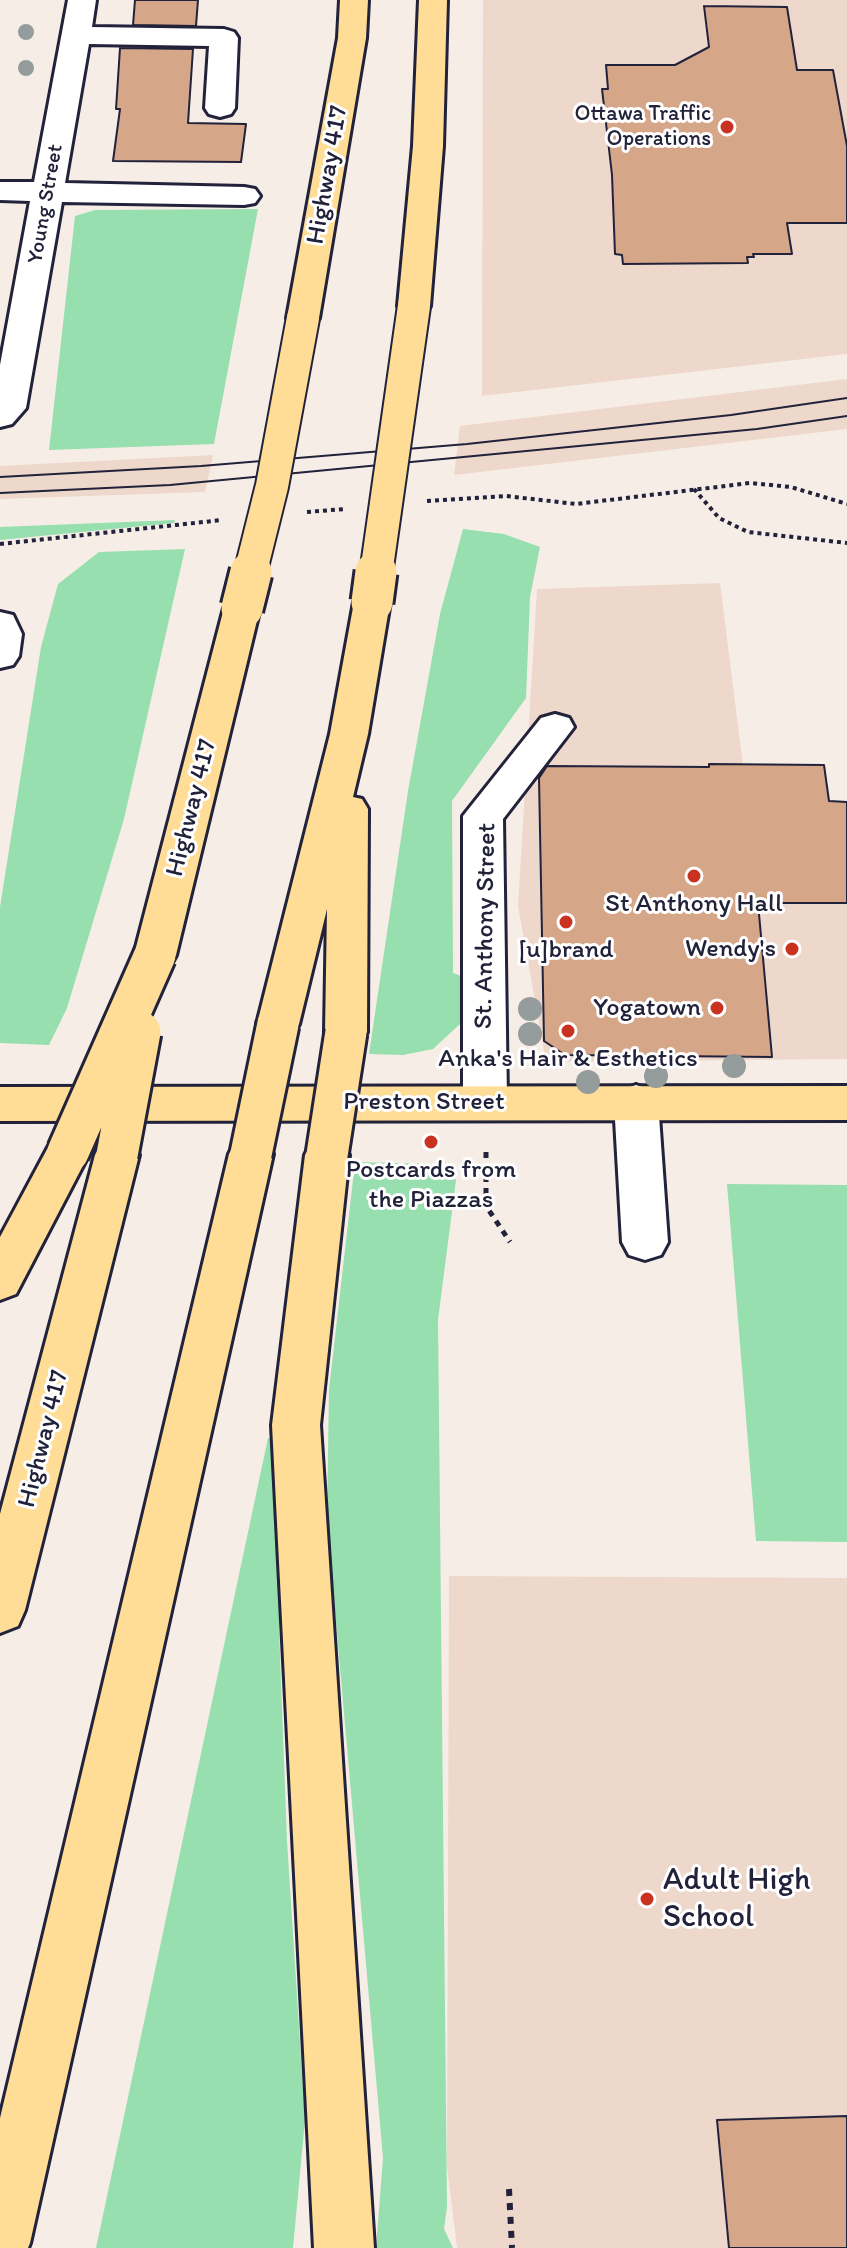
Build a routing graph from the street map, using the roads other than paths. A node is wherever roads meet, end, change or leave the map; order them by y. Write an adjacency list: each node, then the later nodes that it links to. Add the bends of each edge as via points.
1 (82, 0): 4 (street, Young Street)
2 (354, 0): 14 (main road, Highway 417, bridge, via 352,38 272,486)
3 (433, 0): 13 (main road, bridge, via 428,146 414,306)
4 (75, 35): 5 (street, via 224,38); 7 (street, Young Street)
5 (220, 108)
6 (0, 191): 7 (street)
7 (50, 191): 8 (street); 9 (street, Young Street)
8 (244, 196)
9 (5, 413)
10 (0, 624): 11 (street)
11 (0, 656)
12 (555, 727): 15 (street, St. Anthony Street, via 483,816)
13 (349, 734): 22 (main road, bridge); 23 (main road, bridge, via 346,1032 296,1425)
14 (155, 955): 20 (main road, bridge, via 68,1152); 21 (main road, Highway 417, bridge, via 117,1155)
15 (485, 1101): 16 (main road, Preston Street); 18 (main road, Preston Street)
16 (636, 1102): 17 (main road, Preston Street); 19 (street)
17 (847, 1103)
18 (0, 1104)
19 (645, 1242)
20 (0, 1281)
21 (0, 1610)
22 (0, 2243)
23 (344, 2248)

